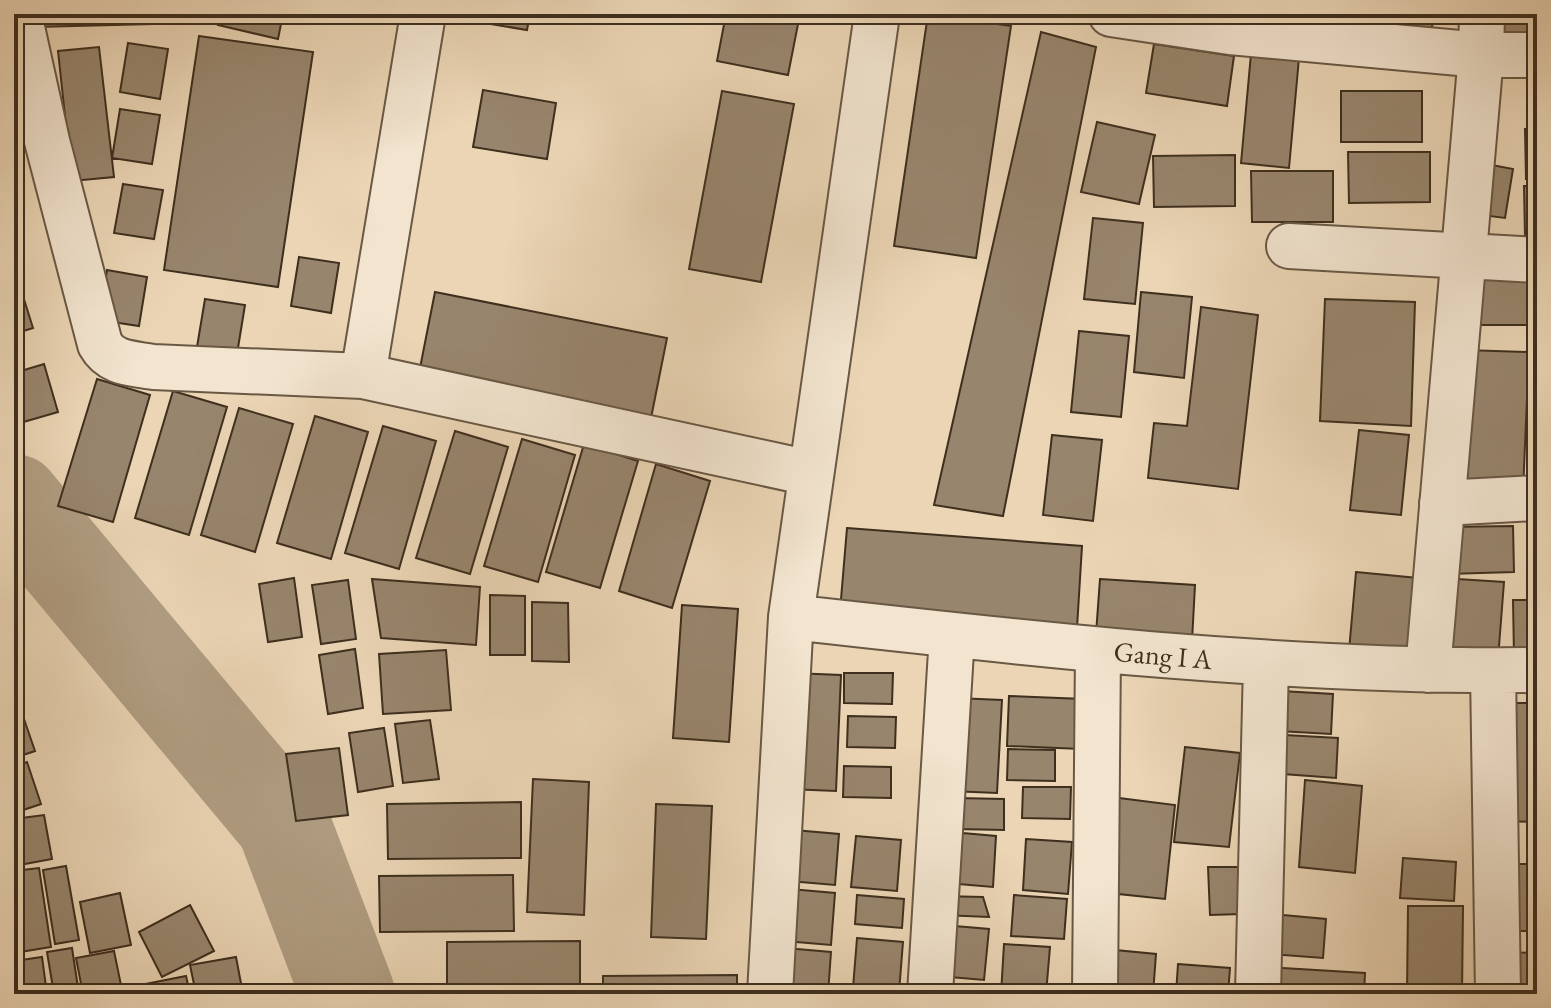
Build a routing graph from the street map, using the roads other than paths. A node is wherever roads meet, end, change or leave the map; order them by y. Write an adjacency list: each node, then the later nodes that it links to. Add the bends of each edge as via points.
1 (19, 14): 10 (street, via 47,141 106,354 153,367)
2 (423, 14): 10 (street)
3 (877, 14): 11 (street)
4 (1111, 14): 5 (street, via 1230,32)
5 (1481, 35): 6 (street); 8 (street)
6 (1537, 55)
7 (1289, 246): 8 (street)
8 (1464, 257): 9 (street); 13 (street)
9 (1537, 260)
10 (363, 376): 11 (street)
11 (810, 473): 14 (street)
12 (1537, 498): 13 (street)
13 (1442, 503): 18 (street)
14 (791, 617): 15 (street, Gang I A); 21 (street)
15 (952, 635): 16 (street, Gang I A); 22 (street)
16 (1098, 650): 17 (street, Gang I A); 23 (street)
17 (1266, 664): 18 (street, Gang I A); 24 (street)
18 (1428, 670): 20 (street, Gang I A)
19 (1537, 670): 20 (street, Gang I A)
20 (1493, 671): 25 (street)
21 (770, 994)
22 (930, 994)
23 (1095, 994)
24 (1258, 994)
25 (1498, 994)

